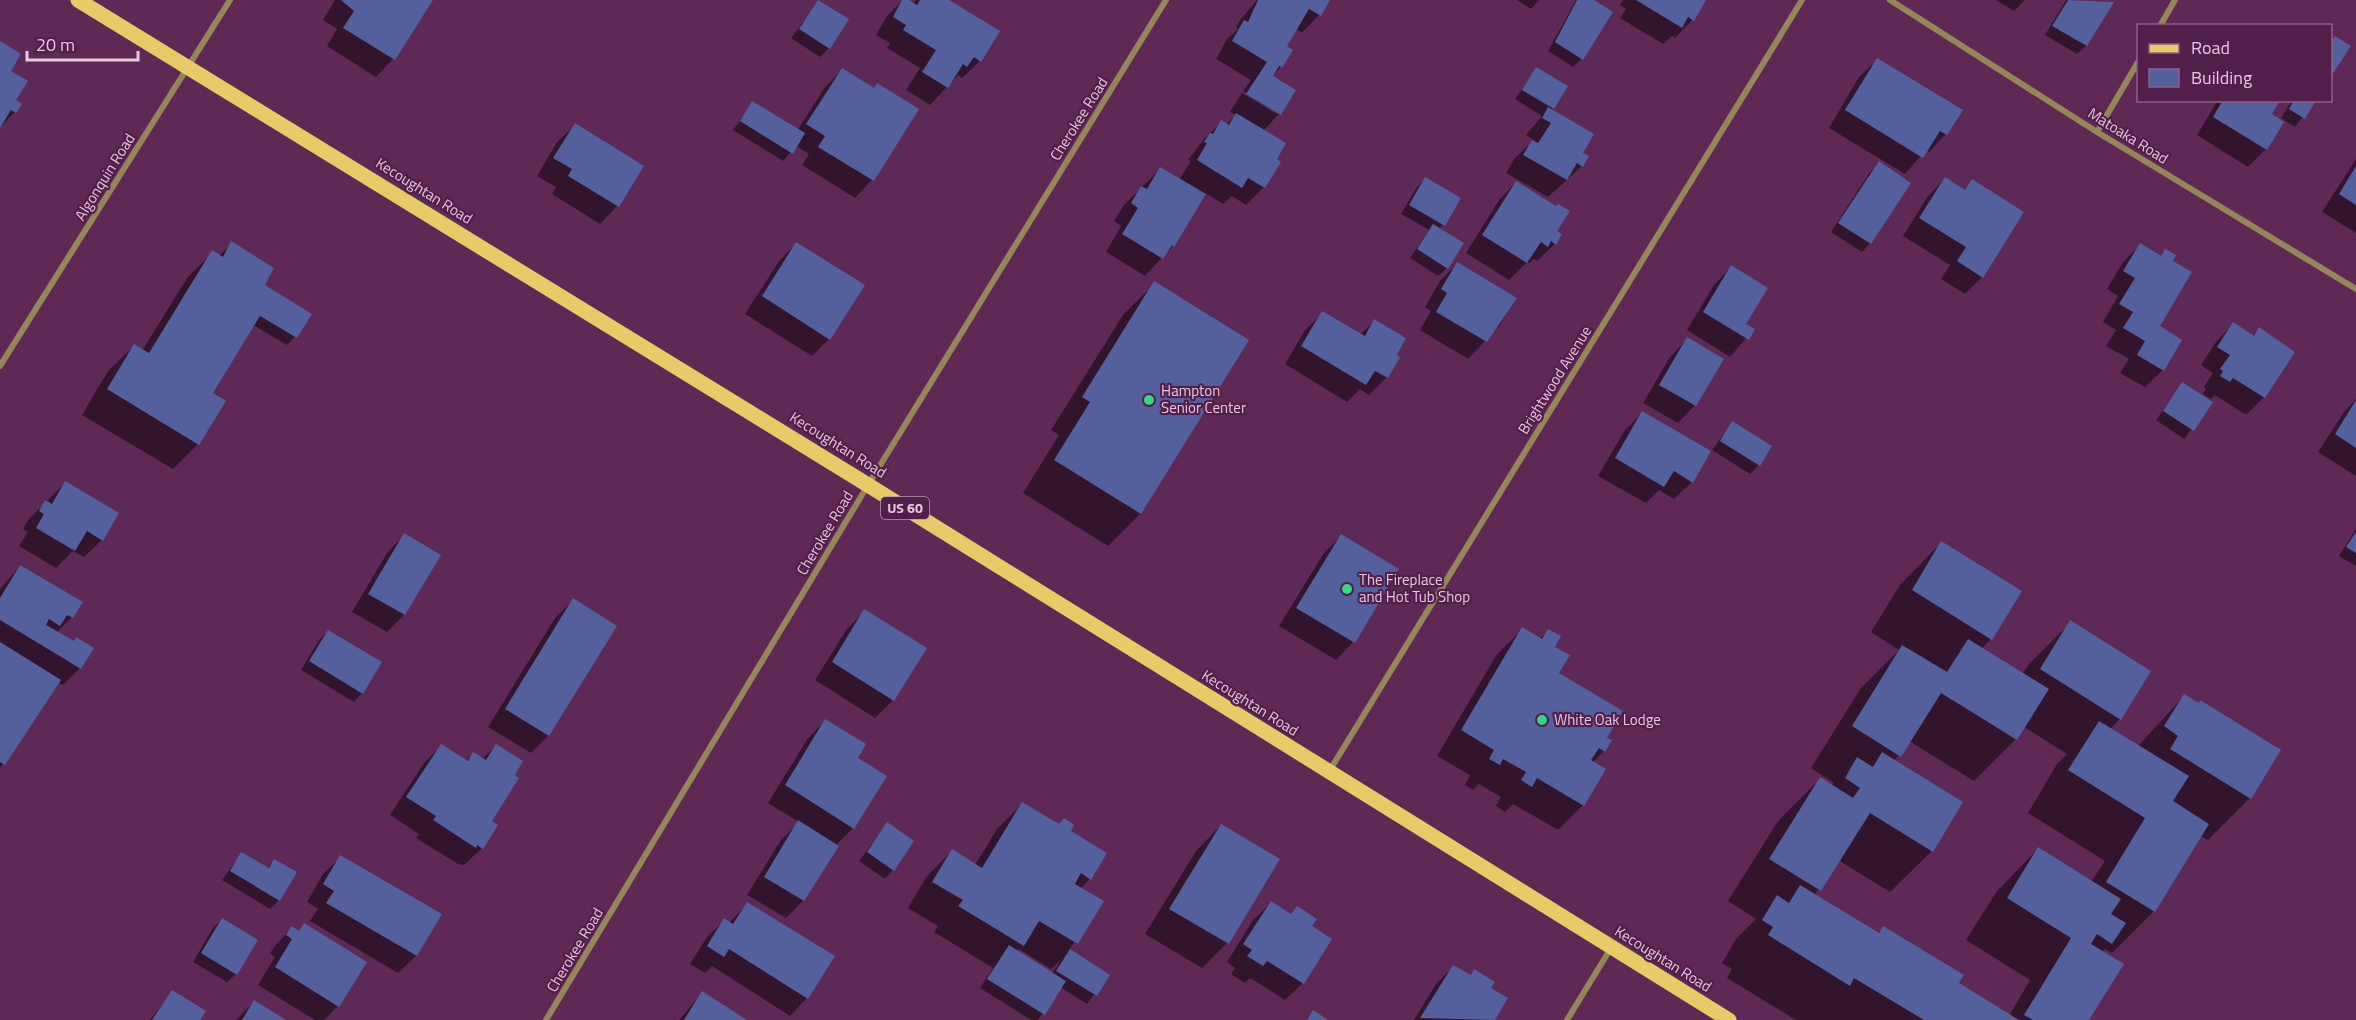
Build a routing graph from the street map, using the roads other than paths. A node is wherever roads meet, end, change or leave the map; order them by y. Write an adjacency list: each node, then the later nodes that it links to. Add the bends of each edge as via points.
1 (78, 0): 9 (main road, Kecoughtan Road / US 60)
2 (230, 0): 9 (street, Algonquin Road)
3 (1166, 0): 13 (street, Cherokee Road)
4 (1802, 0): 14 (street, Brightwood Avenue)
5 (1890, 0): 10 (street, Matoaka Road)
6 (2175, 0): 7 (street)
7 (2161, 24)
8 (2137, 65): 10 (street)
9 (188, 66): 12 (street, Algonquin Road); 13 (main road, Kecoughtan Road / US 60)
10 (2097, 132): 11 (street, Matoaka Road)
11 (2356, 290)
12 (0, 366)
13 (868, 485): 14 (main road, Kecoughtan Road / US 60); 16 (street, Cherokee Road)
14 (1328, 773): 15 (main road, Kecoughtan Road / US 60)
15 (1611, 948): 17 (street); 18 (main road, Kecoughtan Road / US 60)
16 (546, 1020)
17 (1567, 1020)
18 (1729, 1020)

